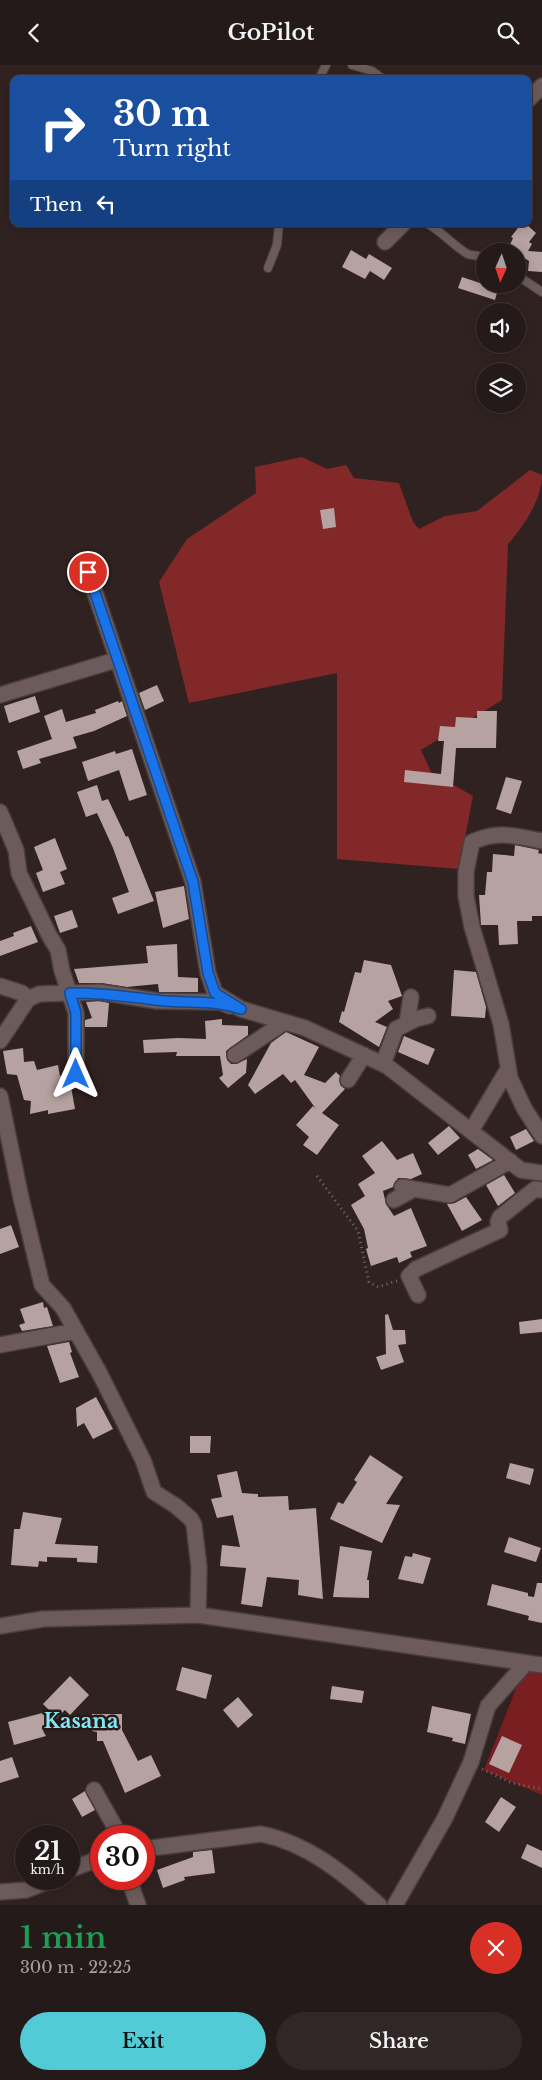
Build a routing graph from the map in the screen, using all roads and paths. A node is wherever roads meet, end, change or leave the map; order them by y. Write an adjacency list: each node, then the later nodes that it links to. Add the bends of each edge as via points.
1 (352, 65): 2 (lane)
2 (378, 75)
3 (542, 86): 4 (street)
4 (532, 96)
5 (279, 227): 10 (lane, via 277,245)
6 (400, 227): 8 (street)
7 (433, 227): 9 (lane, via 469,255)
8 (385, 242)
9 (476, 255)
10 (268, 268)
11 (526, 282): 12 (lane)
12 (542, 293)
13 (88, 572): 14 (street)
14 (116, 659): 15 (street); 22 (street, via 193,882 208,973 215,993)
15 (0, 695)
16 (0, 812): 19 (street, via 16,850 19,873 58,950)
17 (542, 841): 30 (street, via 505,834 488,835 472,841 466,871 466,895 472,927 501,1024)
18 (0, 986): 21 (street, via 22,993)
19 (70, 993): 21 (street, via 39,993); 22 (street, via 100,992 157,1001 220,1002); 31 (street, via 76,1013)
20 (411, 997): 25 (street)
21 (28, 999): 26 (street)
22 (241, 1009): 24 (street)
23 (428, 1016): 25 (street)
24 (285, 1022): 27 (street); 28 (street)
25 (407, 1023): 29 (street, via 396,1029)
26 (0, 1041)
27 (235, 1055)
28 (364, 1055): 29 (street); 32 (street)
29 (384, 1064): 34 (street)
30 (508, 1069): 34 (street); 35 (street, via 524,1108)
31 (76, 1074)
32 (348, 1080)
33 (0, 1096): 44 (street, via 42,1285 63,1308)
34 (471, 1131): 36 (street)
35 (542, 1137)
36 (510, 1161): 37 (street); 41 (street, via 450,1195)
37 (523, 1170): 38 (street); 40 (street, via 520,1173)
38 (542, 1173)
39 (317, 1177): 42 (path, via 358,1231 369,1282 378,1287)
40 (537, 1191): 42 (street, via 500,1217 500,1230 416,1269)
41 (404, 1192)
42 (409, 1276): 43 (street)
43 (418, 1295)
44 (76, 1331): 45 (street); 46 (street, via 143,1460 154,1492 176,1506 194,1525 199,1567)
45 (0, 1345)
46 (198, 1615): 47 (street, via 43,1619); 48 (street)
47 (0, 1626)
48 (526, 1663): 49 (street); 50 (street, via 488,1705)
49 (542, 1665)
50 (471, 1762): 51 (path, via 512,1783); 60 (street, via 446,1818)
51 (542, 1789)
52 (94, 1790): 53 (street)
53 (114, 1825)
54 (155, 1848): 59 (street, via 261,1834 278,1837 295,1843 333,1867)
55 (26, 1890): 57 (street)
56 (133, 1890): 58 (street)
57 (0, 1892)
58 (138, 1905)
59 (379, 1905)
60 (395, 1905)

